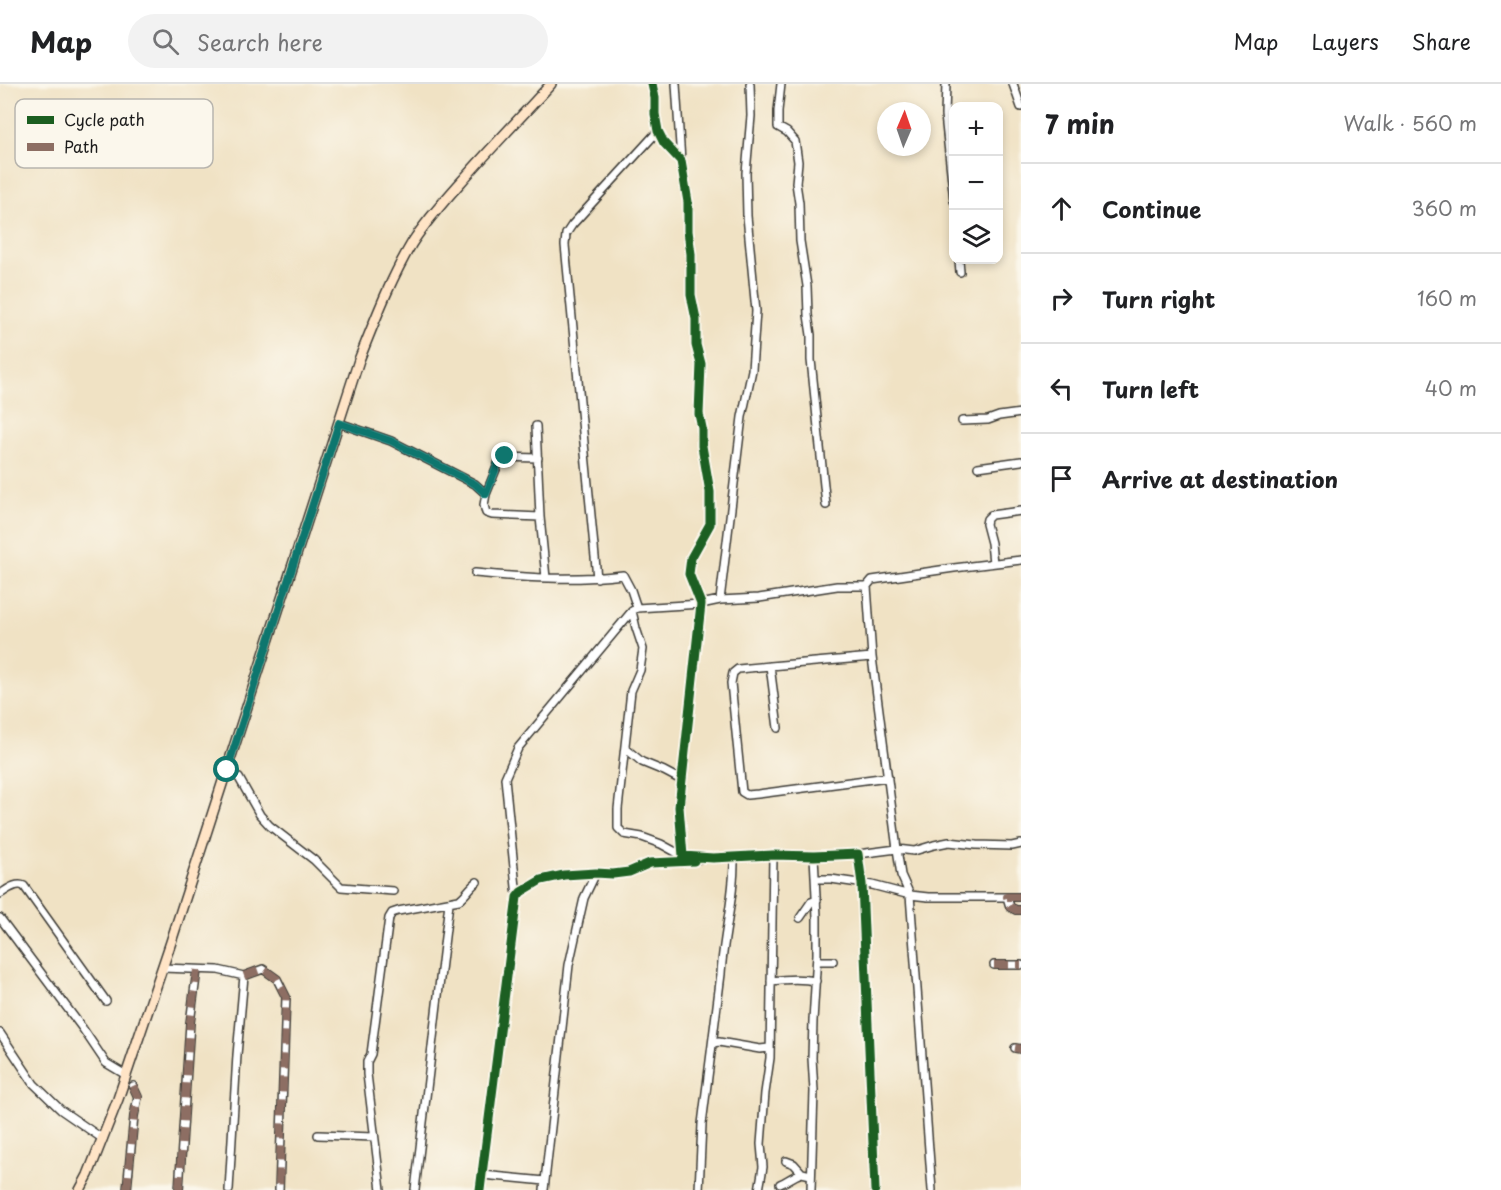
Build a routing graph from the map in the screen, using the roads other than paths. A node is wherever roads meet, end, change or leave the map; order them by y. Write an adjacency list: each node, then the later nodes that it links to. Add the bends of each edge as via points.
1 (551, 84): 16 (main road, via 413,241 378,313)
2 (652, 84): 9 (street)
3 (676, 84): 11 (street)
4 (750, 84): 31 (street, via 747,216 756,311 752,370 742,417)
5 (781, 84): 22 (street, via 778,127 795,141 798,162 800,241)
6 (946, 84): 10 (street)
7 (1013, 84): 8 (street)
8 (1021, 107)
9 (658, 131): 11 (street); 29 (street, via 566,234)
10 (949, 156)
11 (681, 161): 32 (street, via 688,202 691,295 701,364 699,414 710,492 710,524 691,558 689,574)
12 (959, 264): 13 (street)
13 (960, 272)
14 (1021, 413): 15 (street)
15 (962, 421)
16 (339, 423): 21 (street, via 391,441 475,484); 38 (main road)
17 (536, 426): 18 (street)
18 (538, 458): 21 (street, via 501,457); 24 (street)
19 (1021, 461): 20 (street)
20 (978, 467)
21 (486, 494): 24 (street, via 486,513)
22 (826, 506)
23 (1021, 511): 26 (street, via 987,519)
24 (540, 518): 28 (street)
25 (1021, 560): 26 (street)
26 (993, 563): 30 (street, via 872,580)
27 (475, 573): 28 (street)
28 (546, 578): 29 (street)
29 (597, 578): 33 (street, via 623,575 635,600)
30 (867, 586): 31 (street); 34 (street)
31 (720, 600): 32 (street)
32 (701, 604): 33 (street); 40 (street)
33 (634, 609): 37 (street, via 643,649 631,691); 56 (street, via 518,748 505,778)
34 (872, 657): 35 (street); 39 (street)
35 (770, 666): 36 (street); 39 (street, via 738,669 733,673 742,792 758,794)
36 (778, 729)
37 (625, 748): 40 (street, via 642,762); 45 (street, via 618,828 624,834 661,844)
38 (227, 770): 53 (street, via 239,778 270,826 341,887); 68 (main road)
39 (888, 777): 42 (street)
40 (681, 780): 45 (street)
41 (1021, 844): 42 (street, via 949,842 914,851)
42 (897, 849): 43 (street); 55 (street, via 901,875)
43 (858, 854): 46 (street); 52 (street)
44 (773, 855): 46 (street); 48 (street); 71 (street)
45 (683, 856): 47 (street)
46 (814, 856): 50 (street)
47 (705, 857): 48 (street); 49 (street, via 687,862 650,863 629,872)
48 (734, 857): 75 (street)
49 (596, 873): 56 (street, via 541,879); 86 (street, via 584,898 569,965)
50 (816, 879): 52 (street); 59 (street)
51 (477, 882): 60 (street, via 459,900)
52 (862, 884): 55 (street); 100 (street)
53 (393, 891)
54 (0, 894): 73 (street, via 16,885 24,886)
55 (910, 895): 57 (street); 101 (street)
56 (517, 897): 84 (street)
57 (1007, 897): 58 (street); 61 (street, via 1010,907)
58 (1021, 897)
59 (817, 900): 63 (street); 64 (street)
60 (449, 903): 80 (street, via 398,910 389,918 367,1062); 94 (street)
61 (1021, 910)
62 (0, 918): 77 (street, via 106,1063)
63 (800, 918)
64 (817, 961): 65 (street); 72 (street)
65 (833, 961)
66 (994, 965): 67 (street)
67 (1021, 965)
68 (162, 968): 69 (street); 77 (main road)
69 (197, 970): 70 (street); 90 (street)
70 (244, 976): 91 (street); 92 (street, via 263,969 277,979 286,997)
71 (771, 981): 72 (street); 76 (street)
72 (816, 981): 85 (street)
73 (106, 1001)
74 (0, 1033): 81 (street, via 34,1084 61,1110)
75 (713, 1043): 76 (street); 97 (street, via 702,1124)
76 (769, 1048): 98 (street)
77 (126, 1075): 81 (main road)
78 (134, 1086): 89 (street, via 138,1097)
79 (318, 1135): 80 (street)
80 (374, 1137): 93 (street)
81 (103, 1139): 88 (main road)
82 (786, 1161): 83 (street)
83 (802, 1173): 85 (street); 87 (street)
84 (482, 1175): 86 (street); 95 (street)
85 (812, 1175): 99 (street)
86 (545, 1181): 96 (street)
87 (780, 1184)
88 (80, 1190)
89 (127, 1190)
90 (179, 1190)
91 (229, 1190)
92 (279, 1190)
93 (381, 1190)
94 (415, 1190)
95 (480, 1190)
96 (544, 1190)
97 (699, 1190)
98 (759, 1190)
99 (812, 1190)
100 (875, 1190)
101 (932, 1190)

